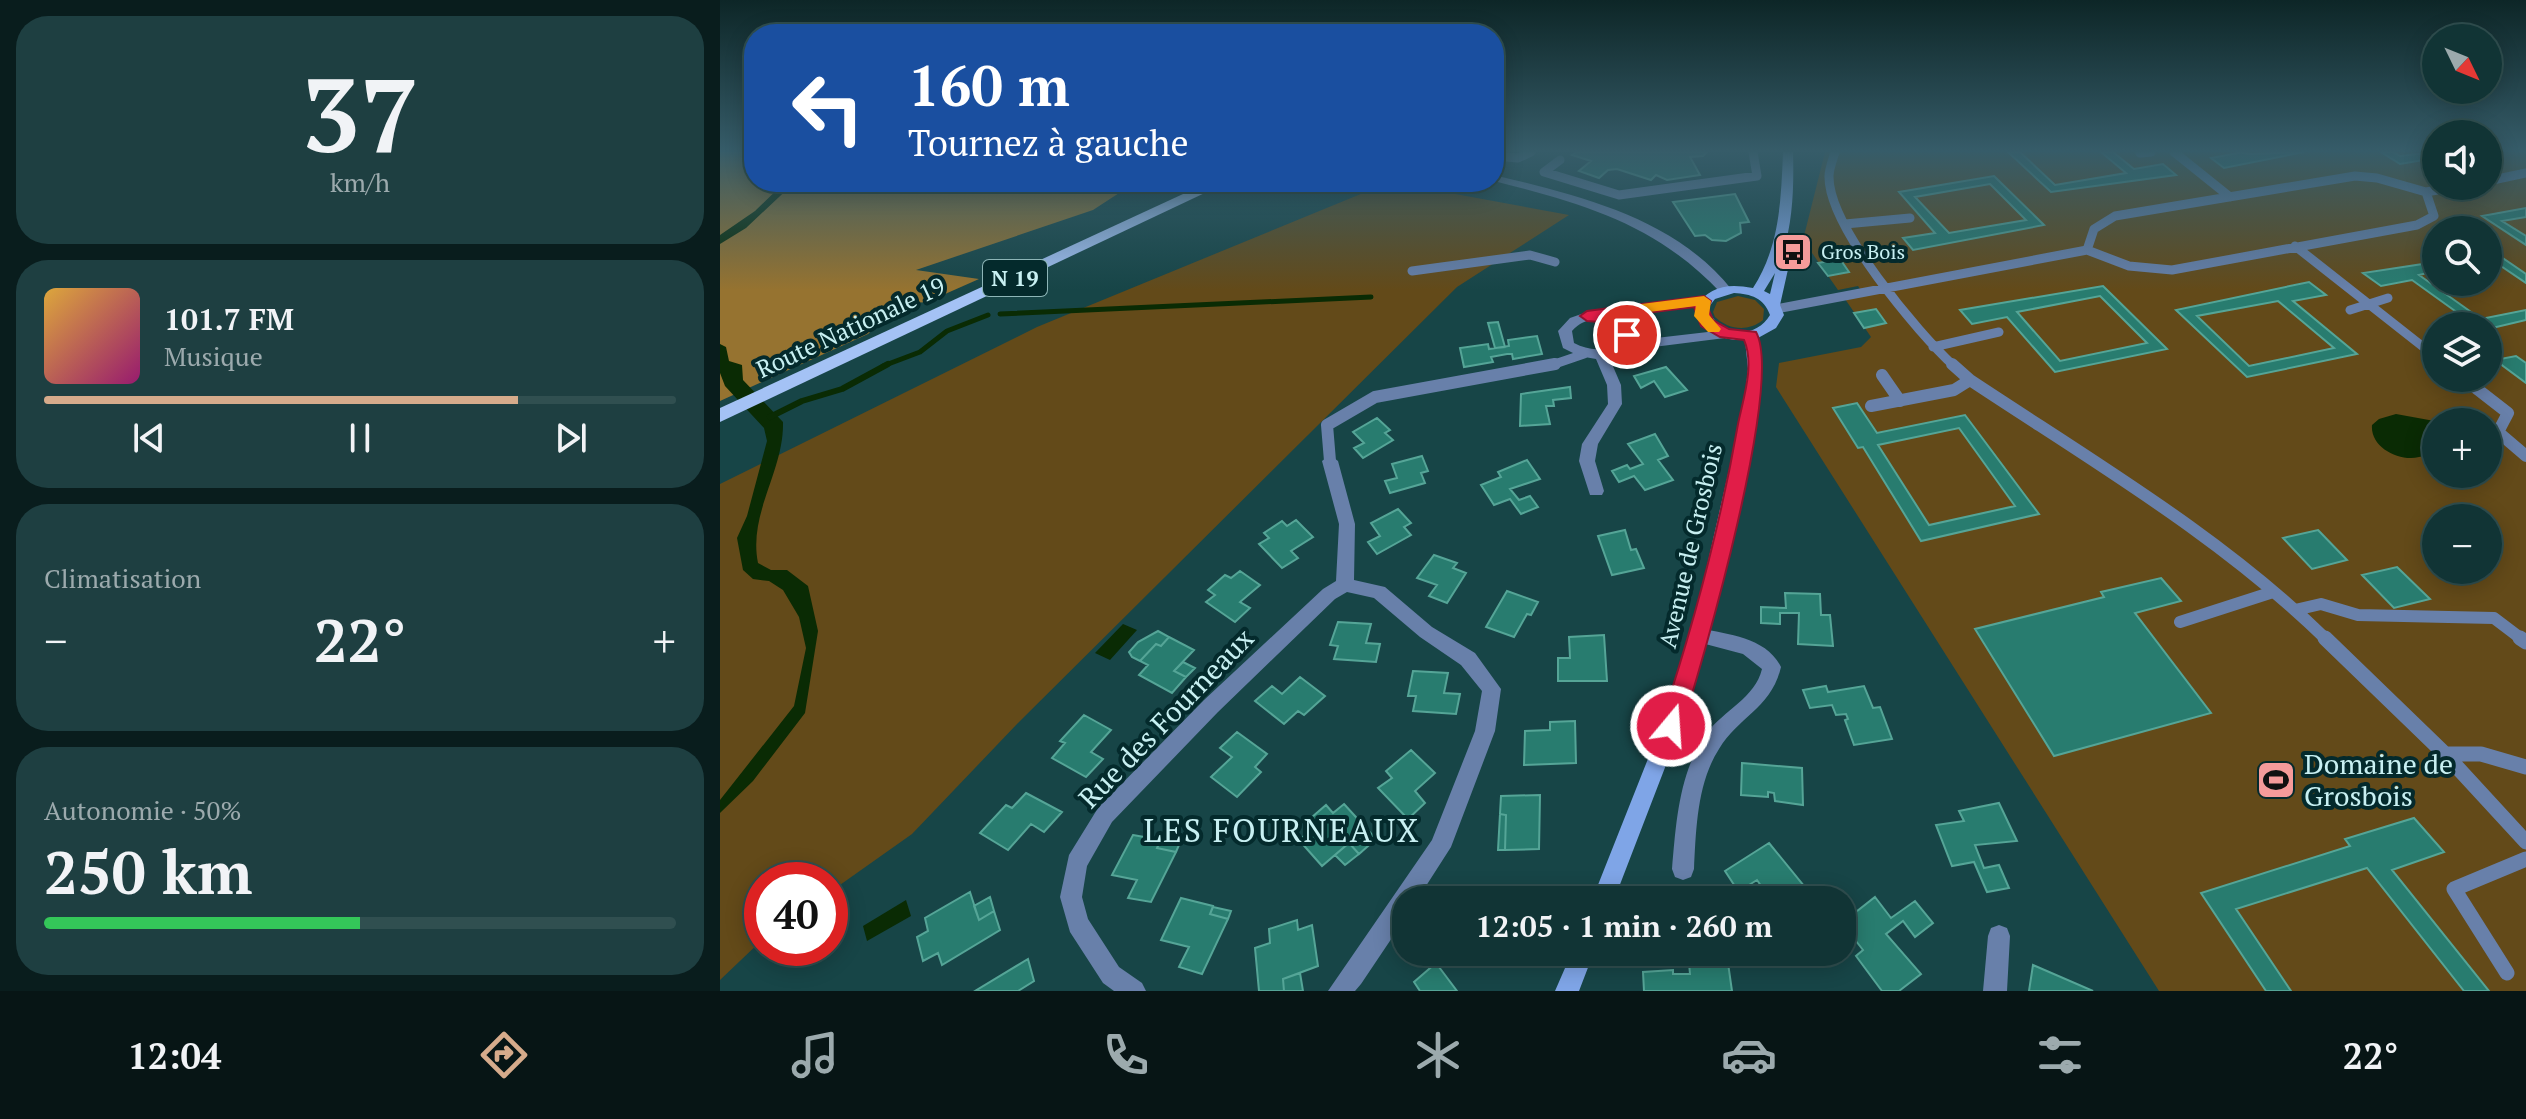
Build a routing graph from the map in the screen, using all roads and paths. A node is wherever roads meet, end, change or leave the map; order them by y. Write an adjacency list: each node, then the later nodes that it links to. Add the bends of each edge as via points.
1 (1186, 198): 35 (main road, Route Nationale 19 / N 19)
2 (1568, 198): 15 (street, via 1639,225 1697,260)
3 (1788, 198): 9 (street)
4 (1836, 198): 8 (lane)
5 (2222, 198): 11 (lane, via 2115,216 2094,229)
6 (2429, 200): 10 (lane, via 2434,216 2417,225)
7 (1910, 218): 8 (lane)
8 (1845, 224): 14 (lane)
9 (1783, 235): 16 (street, via 1768,278); 20 (street, via 1786,251)
10 (2295, 246): 11 (lane, via 2172,270 2129,266); 19 (lane)
11 (2087, 250): 14 (lane)
12 (1555, 262): 13 (lane, via 1530,255)
13 (1412, 271)
14 (1885, 286): 20 (lane); 28 (lane)
15 (1726, 290): 16 (street); 18 (street)
16 (1757, 292): 20 (street)
17 (2388, 298): 19 (lane)
18 (1704, 301): 22 (street); 24 (street, via 1706,323)
19 (2368, 304): 21 (lane); 26 (lane)
20 (1775, 307): 25 (street, via 1772,326)
21 (2350, 310)
22 (1587, 316): 27 (street, via 1622,323 1627,335); 29 (street, via 1565,331 1568,345)
23 (1999, 332): 28 (lane)
24 (1725, 334): 25 (street); 27 (street)
25 (1750, 335): 43 (street, Avenue de Grosbois, via 1756,373 1751,404)
26 (2422, 346)
27 (1620, 347): 29 (street)
28 (1933, 347): 31 (lane)
29 (1592, 354): 37 (lane, via 1375,397 1327,425); 38 (street, via 1614,385 1615,404 1590,444 1587,461)
30 (1882, 375): 33 (lane)
31 (1970, 380): 33 (lane, via 1954,390); 40 (lane, via 2173,514)
32 (2481, 392): 36 (lane, via 2508,413 2498,432)
33 (1900, 401): 34 (lane)
34 (1871, 406)
35 (720, 416)
36 (2526, 456)
37 (1330, 461): 39 (street, via 1347,524)
38 (1596, 491)
39 (1345, 585): 54 (street, Rue des Fourneaux, via 1329,594 1211,706 1105,815 1077,863 1071,897 1078,924 1111,975); 55 (street, via 1379,592 1468,659 1492,689 1485,731 1440,847)
40 (2273, 592): 41 (lane); 42 (lane)
41 (2295, 610): 44 (lane, via 2321,604 2358,615 2494,618); 45 (lane)
42 (2180, 622)
43 (1700, 636): 49 (street, via 1754,650 1772,667 1765,691 1711,742 1692,798); 50 (street, Avenue de Grosbois)
44 (2526, 642)
45 (2445, 754): 46 (lane, via 2481,754); 47 (lane)
46 (2526, 767)
47 (2526, 842)
48 (2526, 859): 53 (lane, via 2454,889)
49 (1683, 869)
50 (1608, 886)
51 (1999, 936): 57 (street)
52 (1577, 966): 56 (street)
53 (2507, 973)
54 (1134, 991)
55 (1340, 991)
56 (1567, 991)
57 (1995, 991)

